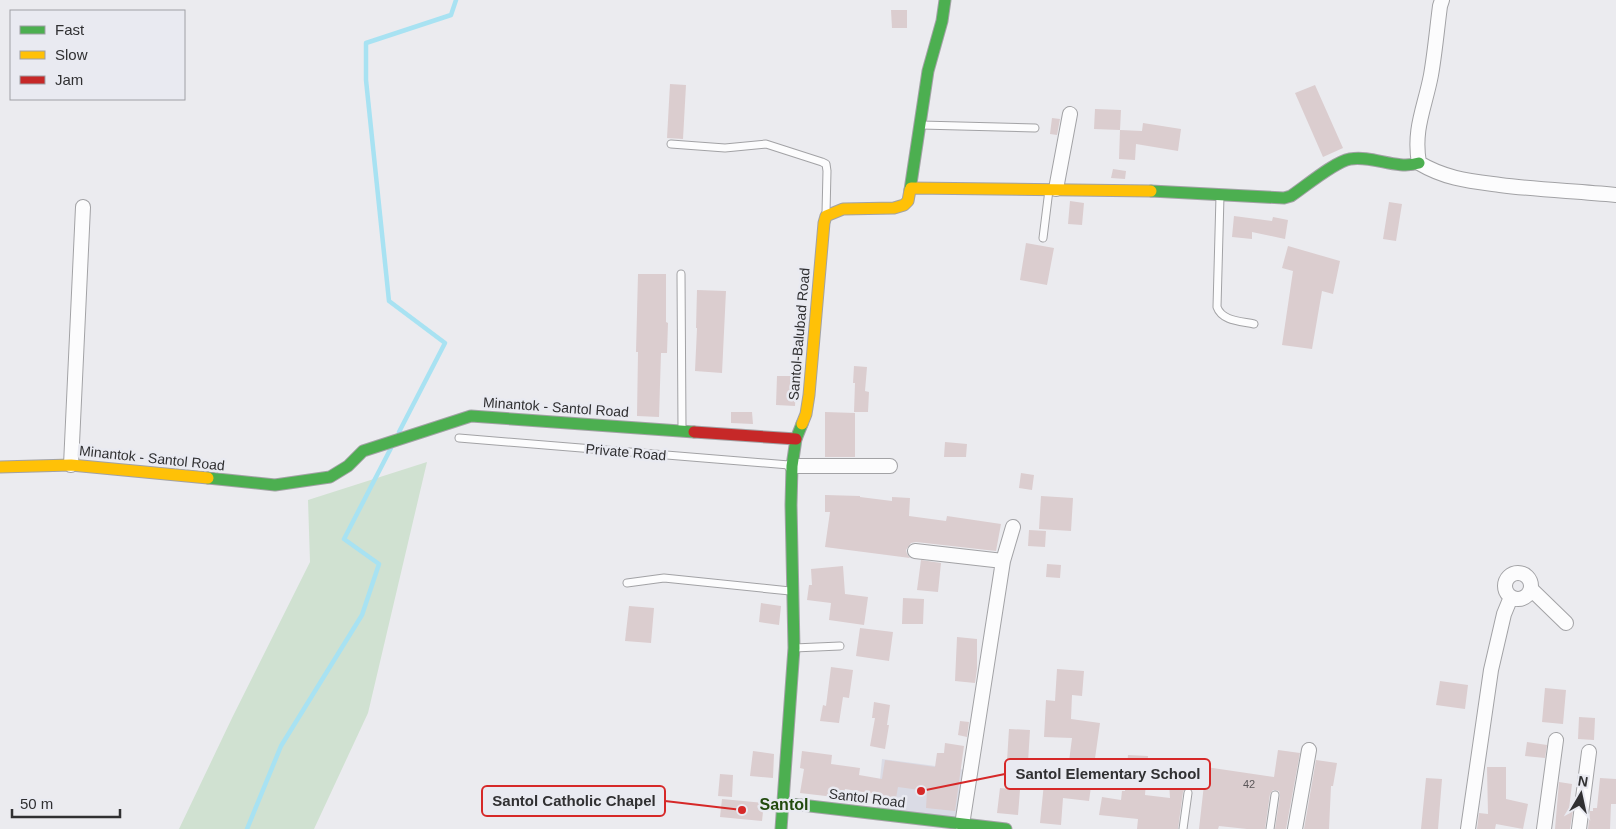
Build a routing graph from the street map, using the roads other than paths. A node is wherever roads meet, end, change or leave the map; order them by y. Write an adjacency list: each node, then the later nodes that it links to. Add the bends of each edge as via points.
1 (946, 0): 4 (street, via 928,71)
2 (1442, 0): 7 (street, via 1430,77 1417,129)
3 (1070, 114): 9 (street)
4 (920, 125): 5 (lane); 8 (street)
5 (1035, 128)
6 (671, 144): 13 (lane, via 725,148 766,144 822,162 826,164 827,171)
7 (1419, 163): 10 (street, via 1411,166 1349,158 1284,198); 11 (street, via 1456,179)
8 (912, 188): 9 (street); 13 (street, via 904,205 894,208 843,208)
9 (1052, 189): 10 (street); 14 (lane)
10 (1221, 193): 16 (lane, via 1217,307 1219,313 1228,319)
11 (1616, 195)
12 (82, 207): 20 (street)
13 (826, 216): 19 (street, Santol-Balubad Road, via 809,395 806,414)
14 (1043, 238)
15 (681, 274): 17 (lane)
16 (1254, 324)
17 (682, 431): 19 (street, Minantok - Santol Road); 20 (street, Minantok - Santol Road, via 471,416 363,451 330,477 275,485)
18 (459, 438): 21 (lane, Private Road)
19 (796, 439): 21 (street, Santol-Balubad Road)
20 (71, 465): 23 (street, Minantok - Santol Road)
21 (792, 466): 22 (street); 29 (street, Santol-Balubad Road)
22 (890, 466)
23 (0, 467)
24 (1013, 527): 26 (street)
25 (915, 551): 26 (street)
26 (1003, 561): 40 (street)
27 (627, 583): 29 (lane, via 664,578)
28 (1530, 589): 30 (street, via 1523,598); 30 (street, via 1531,583 1524,574 1512,574 1504,582); 31 (street)
29 (794, 591): 33 (street, Santol-Balubad Road)
30 (1511, 598): 46 (street, via 1491,670)
31 (1566, 623)
32 (840, 646): 33 (lane)
33 (794, 648): 39 (street, Santol-Balubad Road)
34 (1556, 740): 47 (street)
35 (1309, 750): 45 (street)
36 (1590, 752): 48 (street)
37 (1188, 793): 43 (lane)
38 (1275, 796): 44 (lane)
39 (784, 803): 40 (street, Santol Road); 41 (street, Santol-Balubad Road)
40 (962, 825): 42 (street, Santol Road)
41 (781, 829)
42 (1006, 829)
43 (1184, 829)
44 (1270, 829)
45 (1295, 829)
46 (1468, 829)
47 (1544, 829)
48 (1579, 829)

